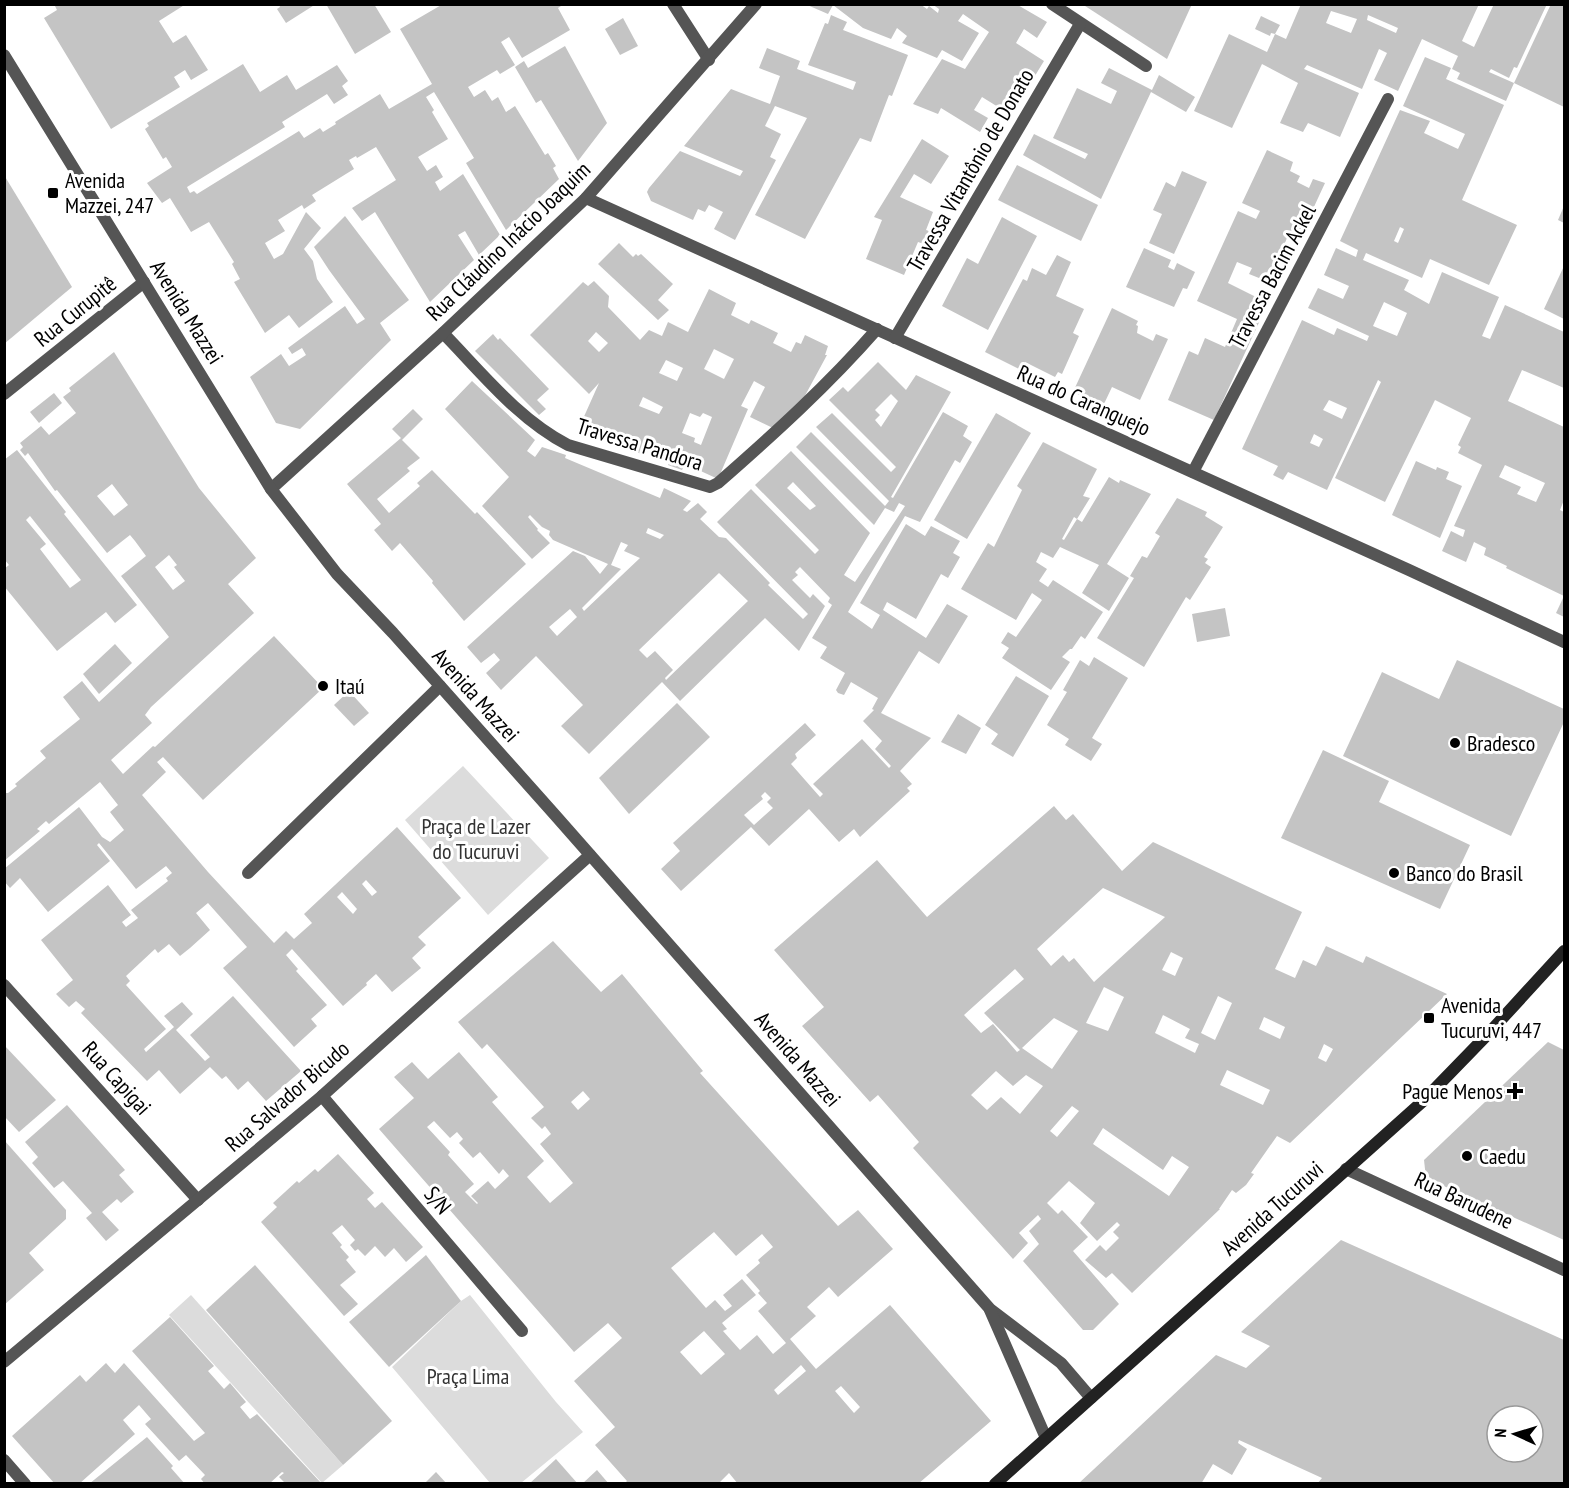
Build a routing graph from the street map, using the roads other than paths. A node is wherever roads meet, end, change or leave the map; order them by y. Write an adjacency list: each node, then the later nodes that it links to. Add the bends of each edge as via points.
1 (673, 4): 6 (street)
2 (756, 4): 6 (street, Rua Cláudino Inácio Joaquim)
3 (1052, 4): 4 (street)
4 (1080, 24): 7 (street); 13 (street, Travessa Vitantônio de Donato)
5 (4, 55): 10 (street, Avenida Mazzei)
6 (709, 60): 9 (street, Rua Cláudino Inácio Joaquim)
7 (1146, 66)
8 (1388, 99): 15 (street, Travessa Bacim Ackel)
9 (586, 198): 11 (street, Rua do Caranguejo); 12 (street, Rua Cláudino Inácio Joaquim)
10 (144, 282): 14 (street, Rua Curupitê); 16 (street, Avenida Mazzei)
11 (877, 329): 12 (street, Travessa Pandora, via 779,430 710,487 568,445 546,434); 13 (street, Rua do Caranguejo)
12 (443, 333): 16 (street, Rua Cláudino Inácio Joaquim)
13 (896, 338): 15 (street, Rua do Caranguejo)
14 (4, 394)
15 (1193, 472): 17 (street, Rua do Caranguejo)
16 (271, 489): 18 (street, Avenida Mazzei, via 337,574)
17 (1564, 642)
18 (440, 686): 19 (street, Avenida Mazzei); 20 (street)
19 (590, 855): 23 (street, Rua Salvador Bicudo); 27 (street, Avenida Mazzei)
20 (248, 873)
21 (1564, 951): 24 (main road, Avenida Tucuruvi, via 1429,1095)
22 (4, 985): 25 (street, Rua Capigai)
23 (322, 1096): 25 (street, Rua Salvador Bicudo); 28 (street, S/N)
24 (1347, 1169): 26 (street, Rua Barudene); 30 (main road, Avenida Tucuruvi)
25 (198, 1200): 29 (street, Rua Salvador Bicudo)
26 (1564, 1270)
27 (990, 1309): 30 (street, Avenida Mazzei, via 1062,1363); 31 (street, Avenida Mazzei)
28 (522, 1331)
29 (4, 1362)
30 (1091, 1398): 31 (main road, Avenida Tucuruvi)
31 (1046, 1438): 34 (main road, Avenida Tucuruvi)
32 (4, 1460): 33 (street)
33 (25, 1484)
34 (995, 1484)

